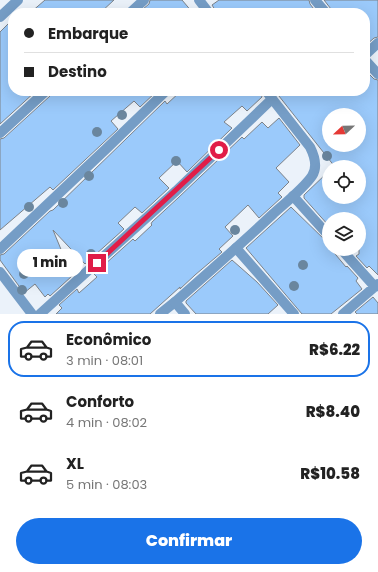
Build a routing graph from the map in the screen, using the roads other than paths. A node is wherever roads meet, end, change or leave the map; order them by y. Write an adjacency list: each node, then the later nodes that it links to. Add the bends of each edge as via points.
1 (18, 0): 5 (street)
2 (144, 0): 6 (street)
3 (199, 0): 7 (street)
4 (315, 0): 8 (street)
5 (10, 8)
6 (135, 8)
7 (205, 8)
8 (322, 8)
9 (8, 9): 10 (street)
10 (0, 17)
11 (378, 43): 12 (street)
12 (370, 50)
13 (370, 65): 14 (street)
14 (378, 74)
15 (41, 96): 19 (street)
16 (161, 96): 23 (street)
17 (268, 96): 29 (street, via 176,191)
18 (270, 96): 20 (street, via 314,154 315,167 312,176)
19 (0, 133)
20 (293, 196): 21 (street); 22 (street)
21 (322, 228)
22 (236, 248): 27 (street); 32 (street)
23 (0, 250)
24 (348, 256): 26 (street)
25 (0, 272): 28 (street)
26 (377, 285): 33 (street)
27 (175, 302): 30 (street); 31 (street)
28 (32, 314)
29 (40, 314)
30 (160, 314)
31 (185, 314)
32 (294, 314)
33 (343, 314)

